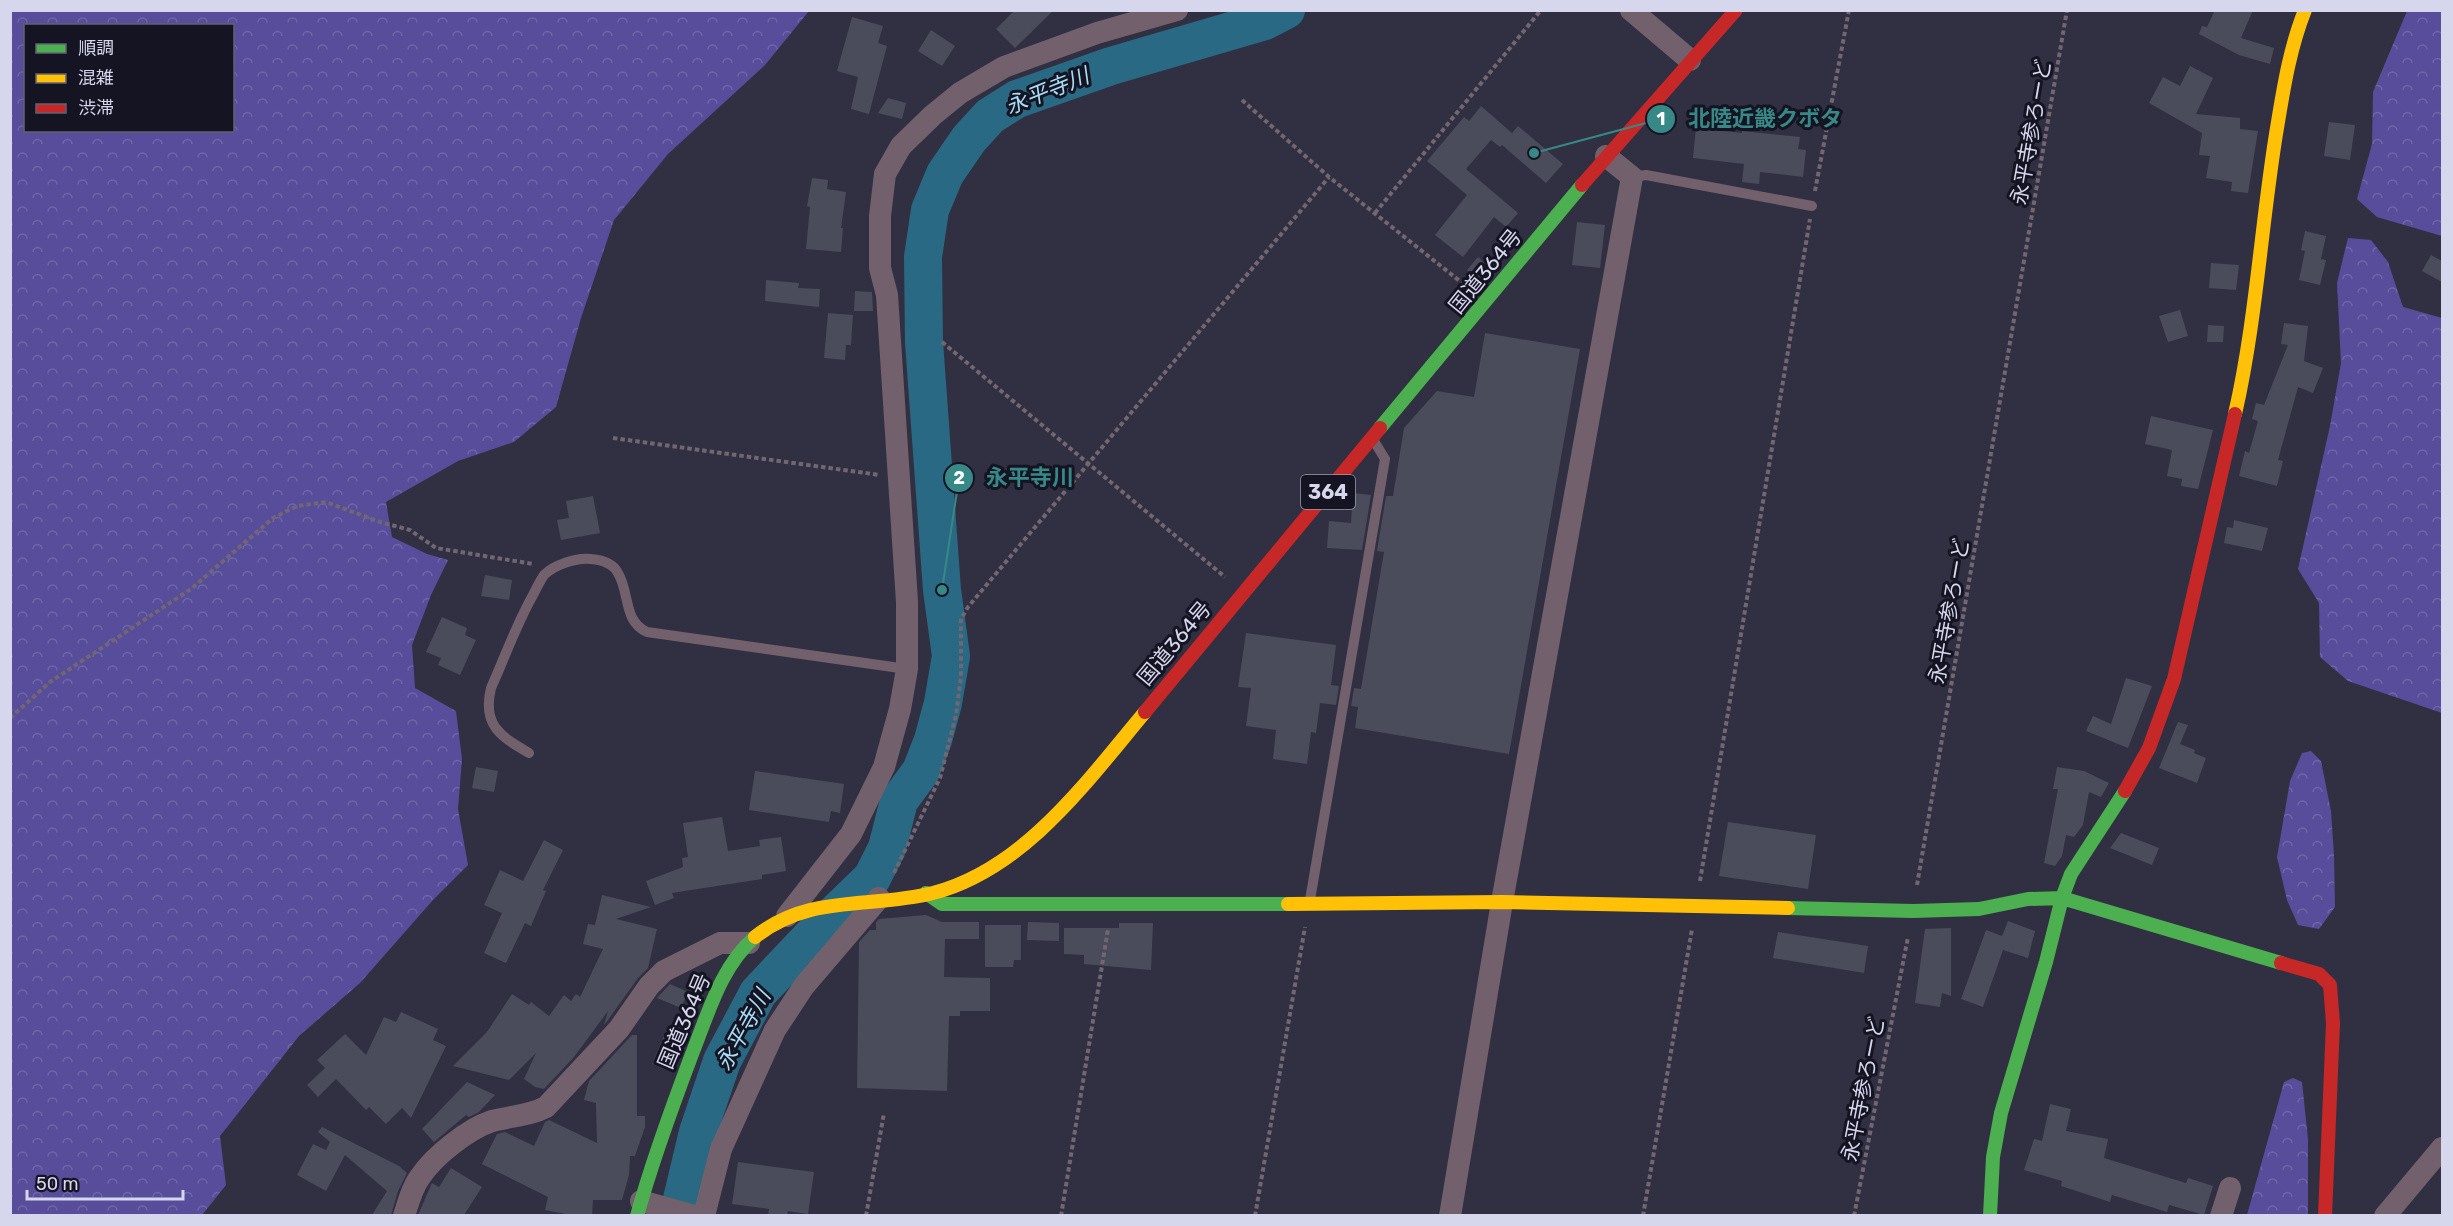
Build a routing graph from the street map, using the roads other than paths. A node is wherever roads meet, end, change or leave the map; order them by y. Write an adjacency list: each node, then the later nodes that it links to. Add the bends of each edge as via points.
1 (1177, 10): 10 (street, via 1097,33 1004,67 960,93 933,115 901,147 885,174 880,268 887,295 900,475)
2 (1631, 10): 5 (street)
3 (1736, 10): 5 (main road, 国道364号 / 364)
4 (2305, 10): 14 (main road, via 2282,96 2243,378 2174,679 2149,748 2116,808 2072,874)
5 (1690, 60): 6 (main road, 国道364号 / 364)
6 (1606, 156): 7 (street); 9 (main road, 国道364号 / 364)
7 (1632, 177): 8 (lane, via 1646,175); 15 (street)
8 (1812, 206)
9 (1373, 439): 12 (main road, 国道364号 / 364, via 1049,823 984,873); 16 (lane, via 1385,459)
10 (907, 669): 11 (lane, via 647,632 636,627 632,619 618,571 610,564 585,558 553,568 544,576 491,688 488,700 494,729); 17 (street, via 884,767 851,834)
11 (529, 753)
12 (926, 894): 13 (main road, 国道364号 / 364); 16 (main road, via 942,903)
13 (880, 898): 17 (main road, 国道364号 / 364, via 834,903); 24 (street, via 804,986 775,1030 721,1149)
14 (2062, 898): 15 (main road, via 2028,899 1979,909 1913,911); 26 (main road, via 2001,1113); 28 (main road, via 2319,974 2330,985 2333,1023)
15 (1502, 902): 16 (main road); 25 (street)
16 (1309, 904)
17 (795, 913): 18 (main road, 国道364号 / 364)
18 (749, 943): 21 (main road, 国道364号 / 364, via 712,1002 657,1148); 22 (street, via 720,943 664,971 619,1029 546,1107 491,1122 461,1138 430,1163 418,1179)
19 (2442, 1148): 29 (street)
20 (2230, 1188): 27 (street)
21 (643, 1207): 23 (street)
22 (404, 1215)
23 (695, 1215)
24 (704, 1215)
25 (1450, 1215)
26 (1990, 1215)
27 (2222, 1215)
28 (2325, 1215)
29 (2385, 1215)

